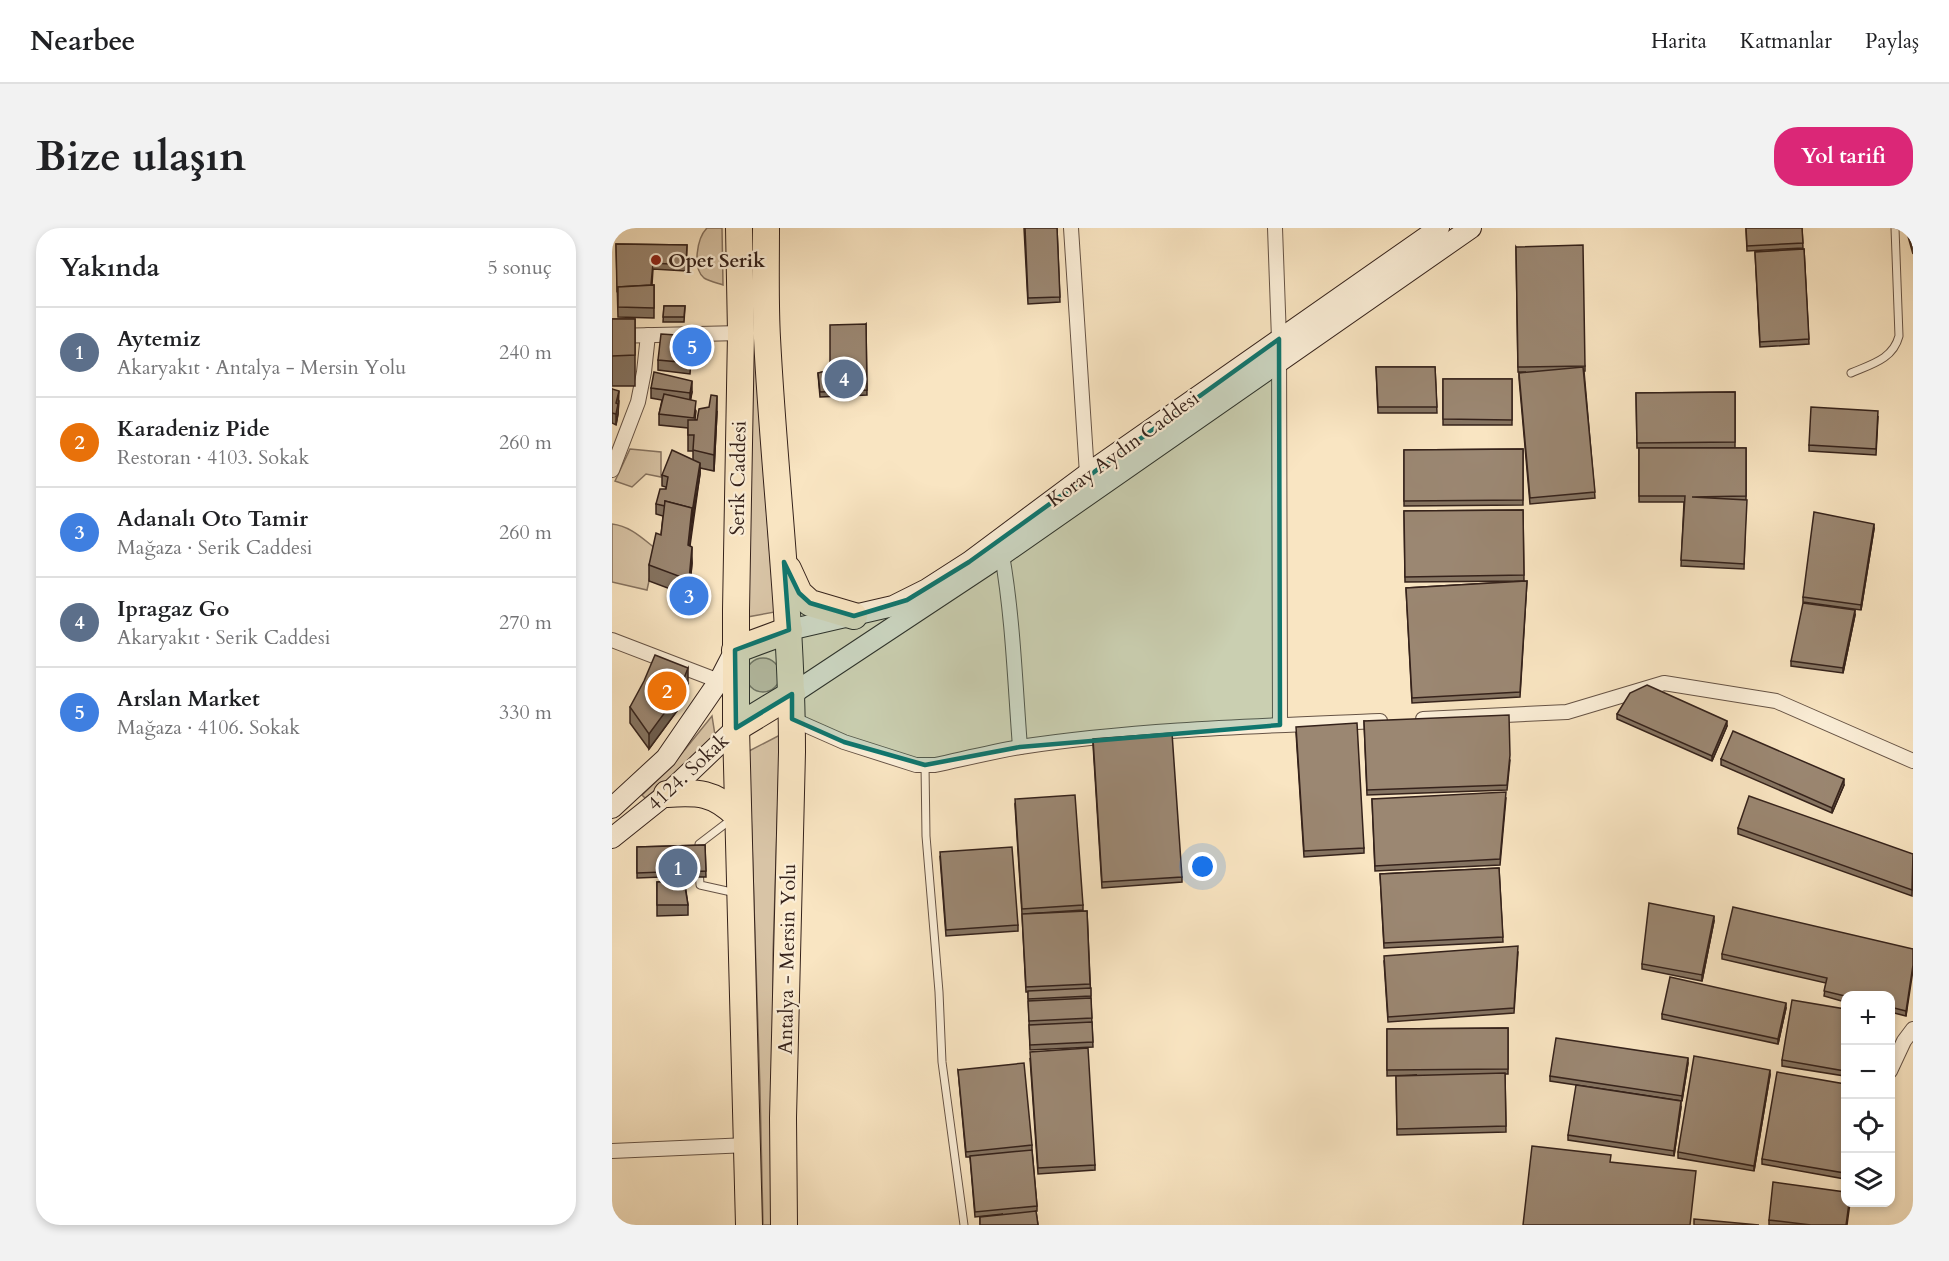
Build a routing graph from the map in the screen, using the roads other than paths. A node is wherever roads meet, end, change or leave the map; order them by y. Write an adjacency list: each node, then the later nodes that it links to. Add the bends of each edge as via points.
1 (739, 228): 8 (highway, Serik Caddesi)
2 (766, 228): 17 (highway, Serik Caddesi, via 767,336)
3 (1071, 228): 15 (street)
4 (1275, 228): 11 (street)
5 (1438, 228): 11 (main road, Koray Aydın Caddesi)
6 (1471, 228): 12 (main road)
7 (1895, 228): 13 (lane, via 1897,343 1883,359)
8 (741, 333): 9 (street); 21 (highway, Serik Caddesi)
9 (648, 335): 10 (street); 14 (street, via 638,402)
10 (612, 336)
11 (1279, 339): 12 (street); 15 (main road, Koray Aydın Caddesi)
12 (1279, 362): 16 (main road); 26 (street)
13 (1851, 373)
14 (614, 462)
15 (1087, 474): 18 (main road, Koray Aydın Caddesi, via 927,589 892,606)
16 (1002, 555): 23 (main road); 28 (street)
17 (784, 562): 18 (highway, via 799,593 810,603); 19 (highway, Serik Caddesi)
18 (854, 616): 19 (main road, Koray Aydın Caddesi)
19 (789, 630): 21 (highway); 23 (highway, Serik Caddesi)
20 (612, 640): 22 (street)
21 (735, 650): 22 (main road); 27 (highway, Serik Caddesi)
22 (719, 681): 32 (main road, via 666,758)
23 (792, 706): 27 (highway); 30 (street, via 844,742); 41 (highway, Antalya - Mersin Yolu)
24 (1415, 719): 29 (street, via 1567,712 1664,683 1776,701)
25 (1392, 720): 26 (street)
26 (1280, 725): 28 (street)
27 (736, 728): 31 (main road, 4124. Sokak); 33 (highway, Antalya - Mersin Yolu)
28 (1020, 747): 30 (street)
29 (1913, 761)
30 (925, 765): 42 (lane, via 926,836 942,1062)
31 (667, 794): 33 (highway, via 711,796); 34 (main road, 4124. Sokak)
32 (612, 808)
33 (737, 814): 35 (highway, Antalya - Mersin Yolu); 35 (lane, via 699,844 700,885)
34 (612, 838)
35 (740, 894): 38 (highway, Antalya - Mersin Yolu)
36 (1913, 1029): 37 (street)
37 (1895, 1060)
38 (748, 1145): 39 (street); 40 (highway, Antalya - Mersin Yolu)
39 (612, 1151)
40 (749, 1225)
41 (784, 1225)
42 (964, 1225)

